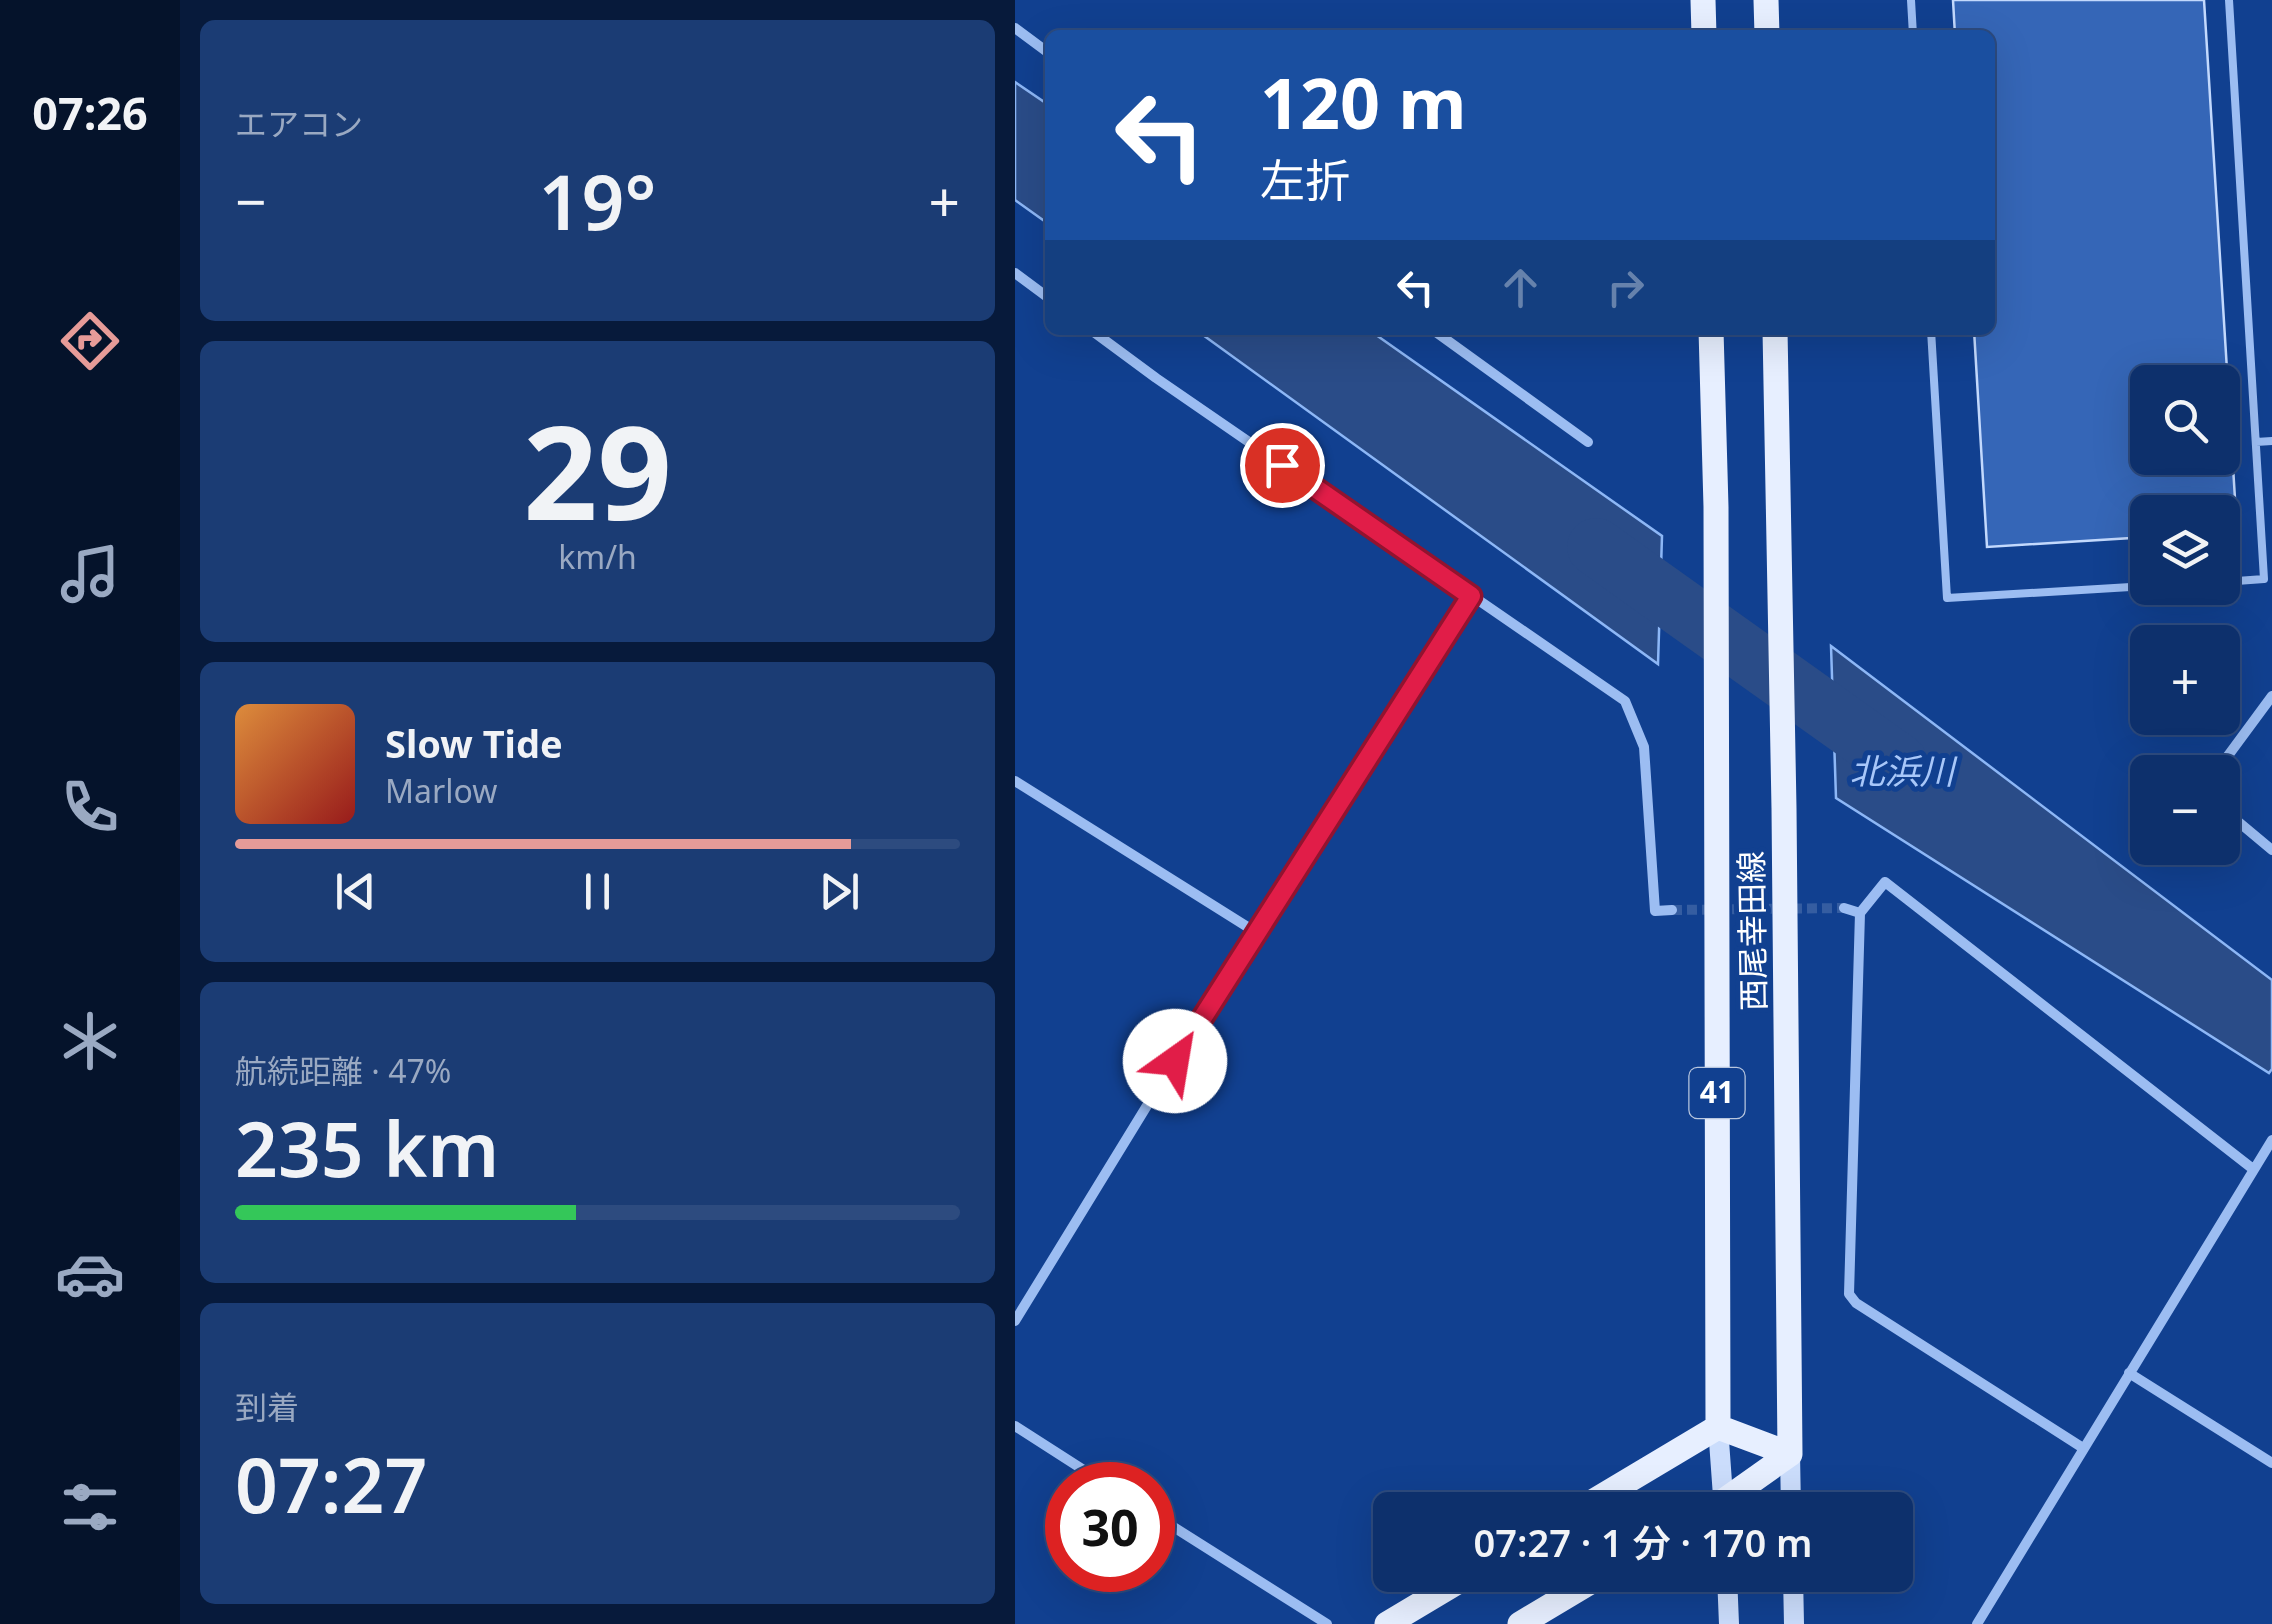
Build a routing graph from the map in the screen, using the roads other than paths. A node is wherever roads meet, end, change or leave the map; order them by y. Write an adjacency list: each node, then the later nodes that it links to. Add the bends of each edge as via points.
1 (1703, 0): 6 (main road)
2 (1766, 0): 7 (main road)
3 (1911, 0): 8 (lane)
4 (2229, 0): 19 (lane)
5 (1015, 28): 9 (street)
6 (1704, 30)
7 (1767, 30)
8 (1913, 30)
9 (1045, 50)
10 (1015, 274): 11 (street)
11 (1045, 296)
12 (1098, 335): 22 (street)
13 (1440, 335): 18 (street)
14 (1711, 335): 37 (main road, 西尾幸田線 / 41)
15 (1775, 335): 39 (main road, 西尾幸田線 / 41)
16 (1931, 335): 21 (lane, via 1947,598)
17 (2272, 441): 19 (lane)
18 (1588, 442)
19 (2256, 442): 20 (lane, via 2264,579)
20 (2240, 581)
21 (2130, 587)
22 (1471, 596): 29 (street, via 1625,701 1645,748 1655,911); 31 (street)
23 (2272, 696): 24 (street)
24 (2229, 755)
25 (1015, 781): 31 (street)
26 (2240, 823): 27 (street)
27 (2272, 850)
28 (1844, 908): 30 (street)
29 (1673, 910)
30 (1860, 914): 33 (street, via 1885,882); 38 (street, via 1849,1294)
31 (1254, 931): 34 (street)
32 (2272, 1140): 33 (street)
33 (2253, 1169): 35 (street)
34 (1015, 1321)
35 (2129, 1373): 38 (street); 41 (street)
36 (1015, 1426): 40 (street)
37 (1718, 1427): 39 (main road); 42 (main road); 43 (main road)
38 (2083, 1448): 56 (street)
39 (1790, 1454): 44 (main road); 45 (main road)
40 (1071, 1462)
41 (2272, 1463)
42 (1609, 1492)
43 (1719, 1492)
44 (1740, 1492)
45 (1791, 1492)
46 (1175, 1528): 51 (street)
47 (1441, 1592): 52 (main road)
48 (1574, 1592): 53 (main road)
49 (1728, 1592): 54 (main road)
50 (1793, 1592): 55 (main road)
51 (1327, 1624)
52 (1387, 1624)
53 (1520, 1624)
54 (1729, 1624)
55 (1794, 1624)
56 (1977, 1624)

